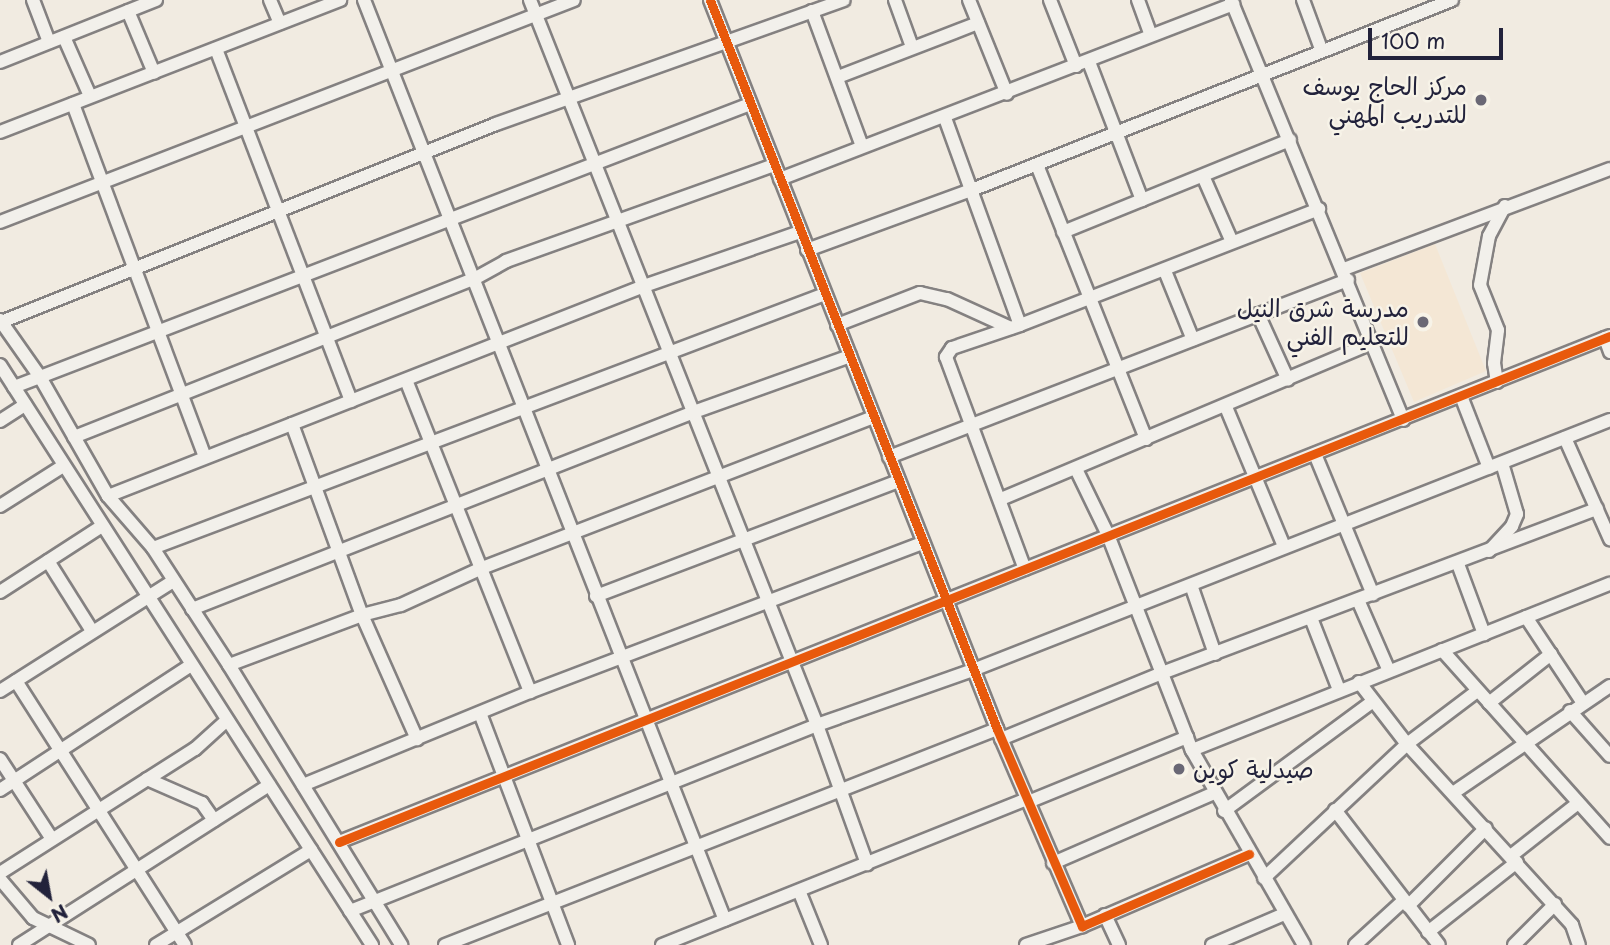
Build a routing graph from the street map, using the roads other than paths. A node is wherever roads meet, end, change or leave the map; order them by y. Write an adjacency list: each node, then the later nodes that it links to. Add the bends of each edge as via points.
1 (33, 0): 25 (street)
2 (156, 0): 17 (street)
3 (271, 0): 20 (street)
4 (340, 0): 20 (street)
5 (364, 0): 31 (street)
6 (530, 0): 19 (street)
7 (574, 0): 19 (street)
8 (710, 0): 24 (street)
9 (844, 0): 18 (street)
10 (895, 0): 26 (street)
11 (969, 0): 21 (street)
12 (1050, 0): 30 (street)
13 (1138, 0): 22 (street)
14 (1303, 0): 28 (street)
15 (1452, 0): 28 (street)
16 (1232, 2): 22 (street); 33 (street)
17 (128, 11): 23 (street); 32 (street)
18 (812, 11): 24 (street); 34 (street)
19 (536, 14): 31 (street); 37 (street)
20 (280, 23): 27 (street)
21 (978, 23): 26 (street); 35 (street)
22 (1151, 35): 30 (street)
23 (64, 37): 25 (street); 36 (street)
24 (725, 42): 37 (street); 39 (street)
25 (49, 43): 29 (street)
26 (912, 47): 34 (street)
27 (216, 49): 32 (street); 41 (street)
28 (1321, 49): 33 (street)
29 (0, 62)
30 (1082, 64): 35 (street); 42 (street)
31 (390, 71): 41 (street); 46 (street)
32 (154, 73): 36 (street)
33 (1261, 73): 42 (street); 44 (street)
34 (838, 77): 45 (street)
35 (1007, 94): 40 (street)
36 (90, 96): 38 (street)
37 (567, 99): 46 (street); 47 (street)
38 (73, 104): 43 (street); 53 (street)
39 (750, 104): 47 (street); 48 (street)
40 (945, 118): 45 (street); 54 (street)
41 (246, 127): 53 (street); 58 (street)
42 (1115, 131): 49 (street); 55 (street)
43 (0, 132)
44 (1290, 140): 51 (street); 57 (street)
45 (862, 146): 52 (street)
46 (422, 155): 58 (street); 59 (street)
47 (591, 163): 59 (street); 61 (street)
48 (774, 165): 52 (street); 61 (street)
49 (1037, 165): 54 (street); 63 (street)
50 (1610, 169): 56 (street)
51 (1203, 176): 55 (street); 64 (street)
52 (780, 179): 62 (street)
53 (104, 183): 60 (street); 66 (street)
54 (974, 189): 65 (street); 77 (street)
55 (1142, 200): 63 (street)
56 (1506, 206): 69 (street); 92 (street, via 1487,242 1480,285 1499,330 1494,363)
57 (1319, 209): 64 (street); 69 (street)
58 (276, 212): 66 (street); 68 (street)
59 (449, 217): 68 (street); 70 (street)
60 (0, 222)
61 (617, 224): 70 (street, via 506,261); 71 (street)
62 (800, 232): 65 (street); 71 (street)
63 (1063, 232): 73 (street)
64 (1232, 242): 67 (street)
65 (807, 250): 72 (street)
66 (135, 265): 75 (street); 78 (street)
67 (1165, 271): 73 (street); 81 (street)
68 (301, 275): 78 (street); 79 (street)
69 (1346, 275): 74 (street); 83 (street)
70 (474, 279): 79 (street); 82 (street)
71 (643, 286): 82 (street); 84 (street)
72 (825, 294): 76 (street); 84 (street)
73 (1090, 301): 77 (street); 88 (street)
74 (1258, 314): 81 (street); 91 (street)
75 (1, 321): 89 (street)
76 (837, 325): 77 (street, via 920,293); 86 (street)
77 (1016, 326): 106 (street, via 947,351)
78 (160, 331): 89 (street); 94 (street)
79 (326, 337): 94 (street); 96 (street)
80 (1607, 337): 85 (street); 92 (street)
81 (1193, 340): 88 (street)
82 (499, 343): 90 (street); 98 (street)
83 (1373, 343): 91 (street); 102 (street)
84 (669, 351): 98 (street); 100 (street)
85 (1610, 352)
86 (850, 356): 100 (street); 101 (street)
87 (0, 365): 93 (street)
88 (1117, 368): 106 (street); 109 (street)
89 (40, 377): 93 (street); 107 (street)
90 (406, 380): 96 (street); 110 (street)
91 (1288, 380): 99 (street)
92 (1497, 382): 95 (street)
93 (13, 387): 97 (street)
94 (182, 393): 107 (street); 112 (street)
95 (1461, 396): 102 (street); 116 (street)
96 (351, 401): 105 (street)
97 (25, 405): 104 (street); 115 (street)
98 (523, 406): 110 (street); 118 (street)
99 (1226, 407): 109 (street); 120 (street)
100 (691, 413): 118 (street); 119 (street)
101 (874, 417): 113 (street); 119 (street)
102 (1403, 420): 111 (street)
103 (1610, 420): 108 (street)
104 (0, 421)
105 (292, 424): 112 (street); 122 (street)
106 (973, 427): 113 (street); 124 (street)
107 (74, 437): 123 (street)
108 (1565, 438): 114 (street); 127 (street)
109 (1146, 439): 117 (street)
110 (432, 443): 122 (street); 126 (street)
111 (1315, 454): 120 (street); 128 (street)
112 (205, 457): 123 (street)
113 (890, 457): 121 (street)
114 (1502, 463): 116 (street); 138 (street, via 1517,514 1512,526)
115 (63, 466): 125 (street); 129 (street)
116 (1489, 468): 128 (street)
117 (1076, 469): 124 (street); 131 (street)
118 (548, 470): 126 (street); 130 (street)
119 (715, 477): 130 (street); 132 (street)
120 (1256, 477): 131 (street); 135 (street)
121 (899, 481): 132 (street); 134 (street)
122 (315, 489): 136 (street); 137 (street)
123 (108, 496): 136 (street)
124 (1001, 499): 142 (street)
125 (0, 506)
126 (457, 508): 137 (street); 141 (street)
127 (1597, 509): 133 (street); 138 (street)
128 (1345, 524): 135 (street); 147 (street)
129 (102, 526): 139 (street); 149 (street)
130 (573, 534): 141 (street); 148 (street)
131 (1108, 535): 142 (street); 153 (street)
132 (743, 539): 148 (street); 151 (street)
133 (1610, 539)
134 (923, 543): 151 (street); 152 (street)
135 (1284, 546): 145 (street)
136 (153, 548): 143 (street)
137 (339, 554): 154 (street); 155 (street)
138 (1485, 554): 140 (street)
139 (48, 561): 146 (street); 158 (street)
140 (1458, 564): 147 (street); 159 (street)
141 (482, 568): 155 (street, via 401,605); 176 (street)
142 (1025, 569): 152 (street)
143 (173, 581): 149 (street); 154 (street)
144 (1610, 584): 156 (street)
145 (1191, 585): 153 (street); 161 (street)
146 (0, 592)
147 (1373, 595): 150 (street)
148 (596, 596): 163 (street)
149 (146, 597): 158 (street); 166 (street)
150 (1358, 600): 157 (street); 168 (street)
151 (767, 601): 163 (street); 164 (street)
152 (946, 602): 164 (street); 167 (street)
153 (1136, 607): 167 (street); 169 (street)
154 (192, 609): 165 (street)
155 (362, 615): 165 (street); 186 (street)
156 (1526, 617): 159 (street); 162 (street)
157 (1311, 618): 161 (street); 173 (street)
158 (92, 631): 170 (street)
159 (1484, 634): 160 (street)
160 (1442, 650): 168 (street); 175 (street)
161 (1215, 654): 169 (street)
162 (1551, 654): 178 (street); 179 (street)
163 (620, 659): 176 (street); 183 (street)
164 (791, 664): 183 (street); 184 (street)
165 (229, 665): 198 (street)
166 (191, 666): 182 (street); 190 (street)
167 (973, 670): 184 (street); 185 (street)
168 (1389, 671): 171 (street)
169 (1162, 673): 185 (street); 188 (street)
170 (16, 681): 174 (street); 190 (street)
171 (1359, 682): 173 (street); 177 (street)
172 (1610, 686): 179 (street)
173 (1339, 690): 188 (street)
174 (0, 691)
175 (1477, 691): 178 (street); 189 (street)
176 (530, 692): 181 (street)
177 (1373, 701): 189 (street); 207 (street)
178 (1489, 703): 187 (street)
179 (1583, 703): 180 (street)
180 (1570, 711): 187 (street); 191 (street)
181 (480, 713): 186 (street); 193 (street)
182 (227, 720): 194 (street, via 195,748); 197 (street)
183 (647, 722): 193 (street); 196 (street)
184 (817, 725): 196 (street); 200 (street)
185 (999, 734): 200 (street); 203 (street)
186 (416, 739): 198 (street)
187 (1525, 742): 202 (street); 204 (street)
188 (1189, 744): 201 (street); 203 (street)
189 (1407, 744): 202 (street); 206 (street)
190 (60, 751): 195 (street); 205 (street)
191 (1610, 756)
192 (0, 759): 195 (street)
193 (505, 776): 212 (street); 213 (street)
194 (147, 779): 205 (street); 208 (street, via 202,803)
195 (13, 781): 199 (street); 211 (street)
196 (670, 783): 212 (street); 214 (street)
197 (269, 785): 208 (street); 215 (street)
198 (303, 785): 213 (street)
199 (0, 790)
200 (842, 791): 214 (street); 219 (street)
201 (1214, 793): 207 (street); 218 (street)
202 (1453, 793): 209 (street)
203 (1027, 801): 218 (street); 219 (street)
204 (1578, 803): 210 (street); 217 (street)
205 (98, 810): 211 (street); 220 (street)
206 (1335, 810): 223 (street); 227 (street)
207 (1224, 811): 216 (street)
208 (214, 820): 220 (street)
209 (1486, 828): 217 (street); 227 (street)
210 (1610, 838)
211 (52, 839): 221 (street)
212 (527, 839): 225 (street); 226 (street)
213 (339, 842): 225 (street)
214 (694, 844): 226 (street); 232 (street)
215 (311, 850): 229 (street); 235 (street)
216 (1249, 854): 223 (street); 231 (street)
217 (1514, 858): 228 (street); 236 (street)
218 (1053, 863): 234 (street)
219 (867, 864): 224 (street)
220 (136, 869): 233 (street); 235 (street)
221 (0, 873)
222 (0, 878): 233 (street, via 23,907)
223 (1264, 878): 230 (street)
224 (800, 892): 232 (street); 247 (street)
225 (375, 901): 229 (street); 243 (street)
226 (550, 903): 244 (street); 245 (street)
227 (1406, 904): 236 (street); 252 (street)
228 (1555, 904): 237 (street); 254 (street)
229 (350, 911): 242 (street)
230 (1284, 914): 250 (street); 251 (street)
231 (1105, 915): 234 (street); 249 (street)
232 (725, 920): 246 (street)
233 (47, 926): 238 (street); 239 (street)
234 (1082, 926): 248 (street)
235 (177, 932): 240 (street); 241 (street)
236 (1428, 932): 253 (street)
237 (1577, 943)
238 (19, 945)
239 (89, 945)
240 (156, 945)
241 (185, 945)
242 (372, 945)
243 (401, 945)
244 (445, 945)
245 (568, 945)
246 (662, 945)
247 (821, 945)
248 (1026, 945)
249 (1119, 945)
250 (1212, 945)
251 (1304, 945)
252 (1355, 945)
253 (1438, 945)
254 (1514, 945)

